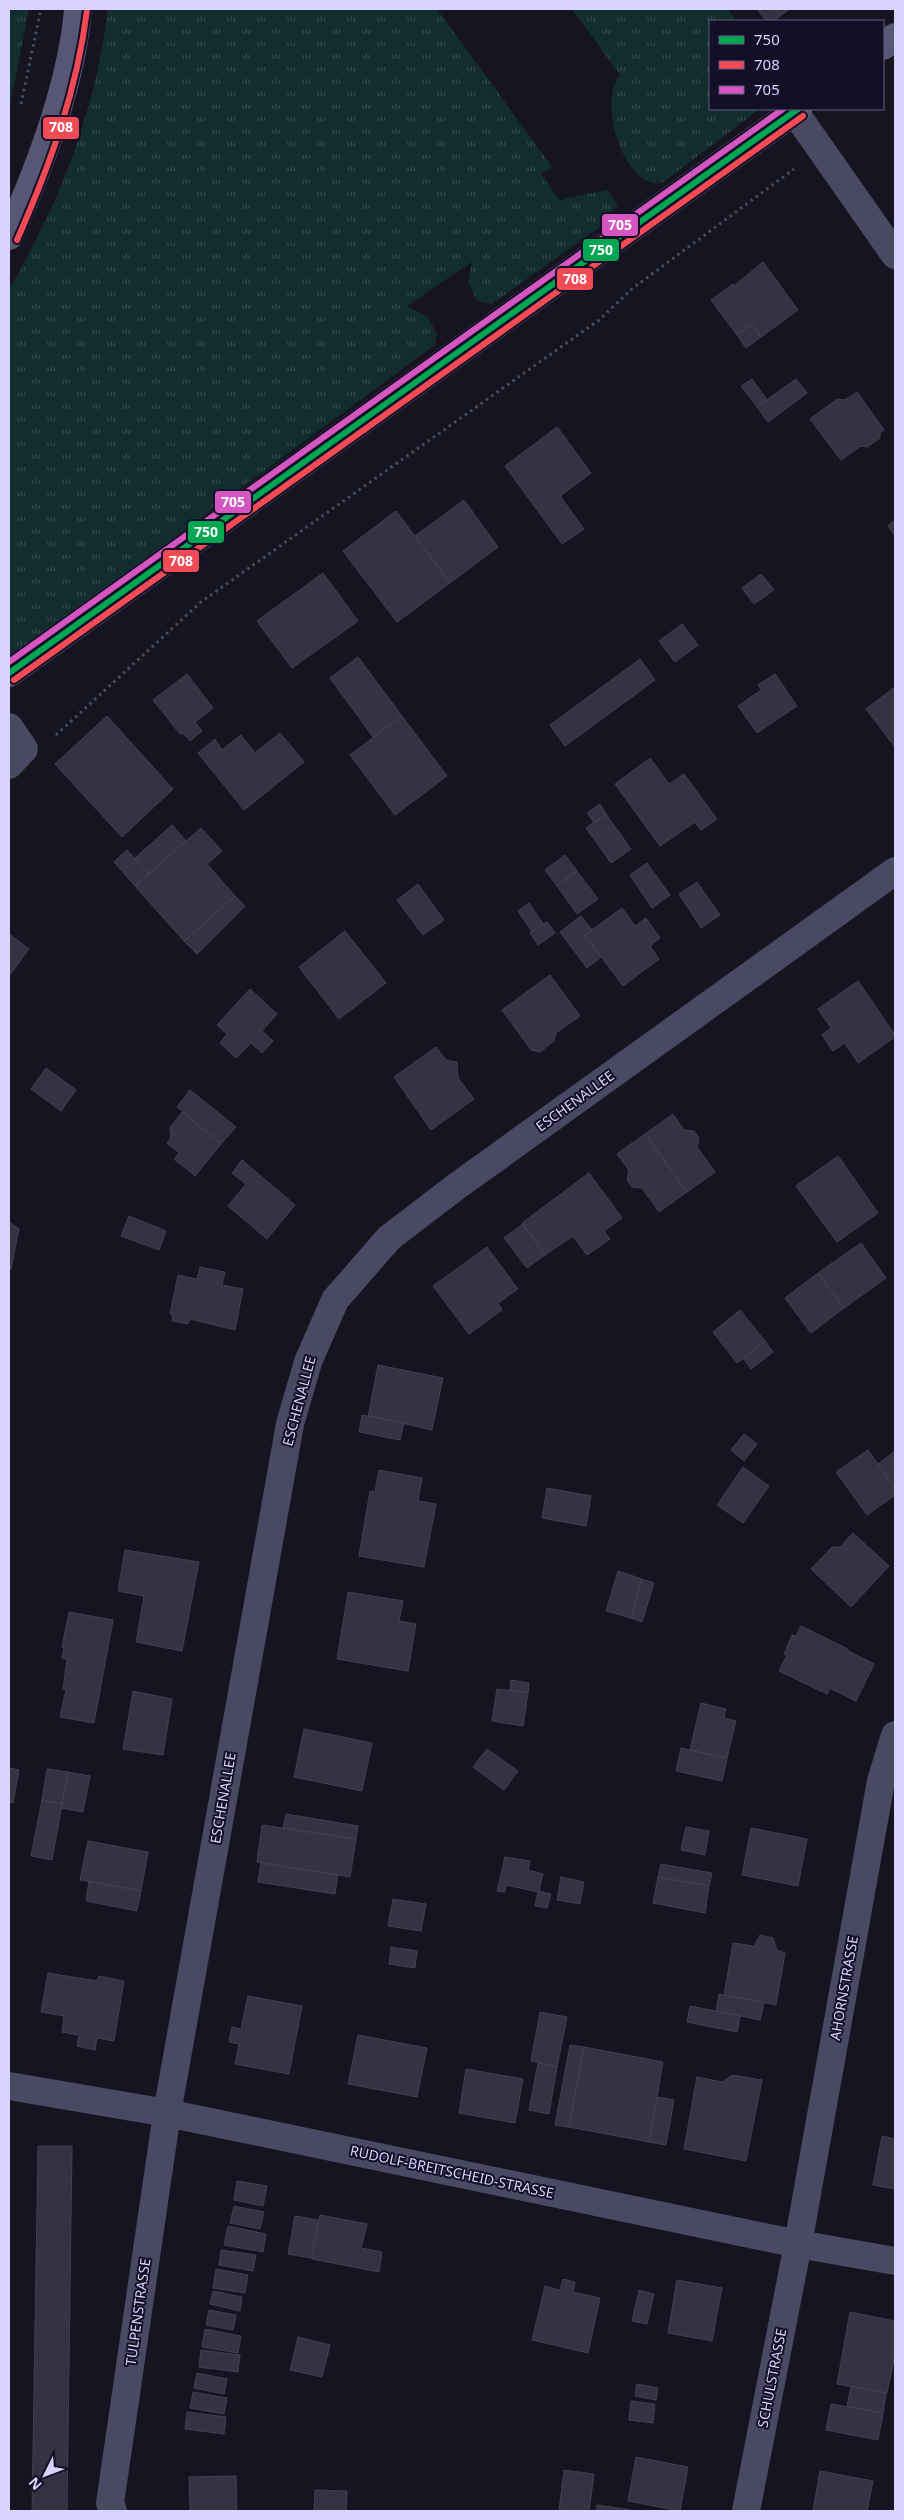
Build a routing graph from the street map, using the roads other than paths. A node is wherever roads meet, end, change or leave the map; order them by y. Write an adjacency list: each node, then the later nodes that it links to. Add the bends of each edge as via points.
1 (78, 9): 5 (main road, via 60,100 32,184)
2 (895, 38): 3 (main road)
3 (884, 45)
4 (796, 110): 6 (street); 7 (main road)
5 (9, 236)
6 (895, 255)
7 (9, 673)
8 (895, 871): 11 (street, ESCHENALLEE, via 412,1220 389,1238 335,1300 308,1362 290,1424)
9 (895, 1734): 12 (street, AHORNSTRASSE, via 881,1781)
10 (9, 2086): 11 (street, RUDOLF-BREITSCHEID-STRASSE)
11 (168, 2113): 12 (street, RUDOLF-BREITSCHEID-STRASSE); 14 (street, TULPENSTRASSE, via 110,2503)
12 (798, 2244): 13 (street, RUDOLF-BREITSCHEID-STRASSE); 15 (street, SCHULSTRASSE)
13 (895, 2261)
14 (113, 2511)
15 (746, 2511)

